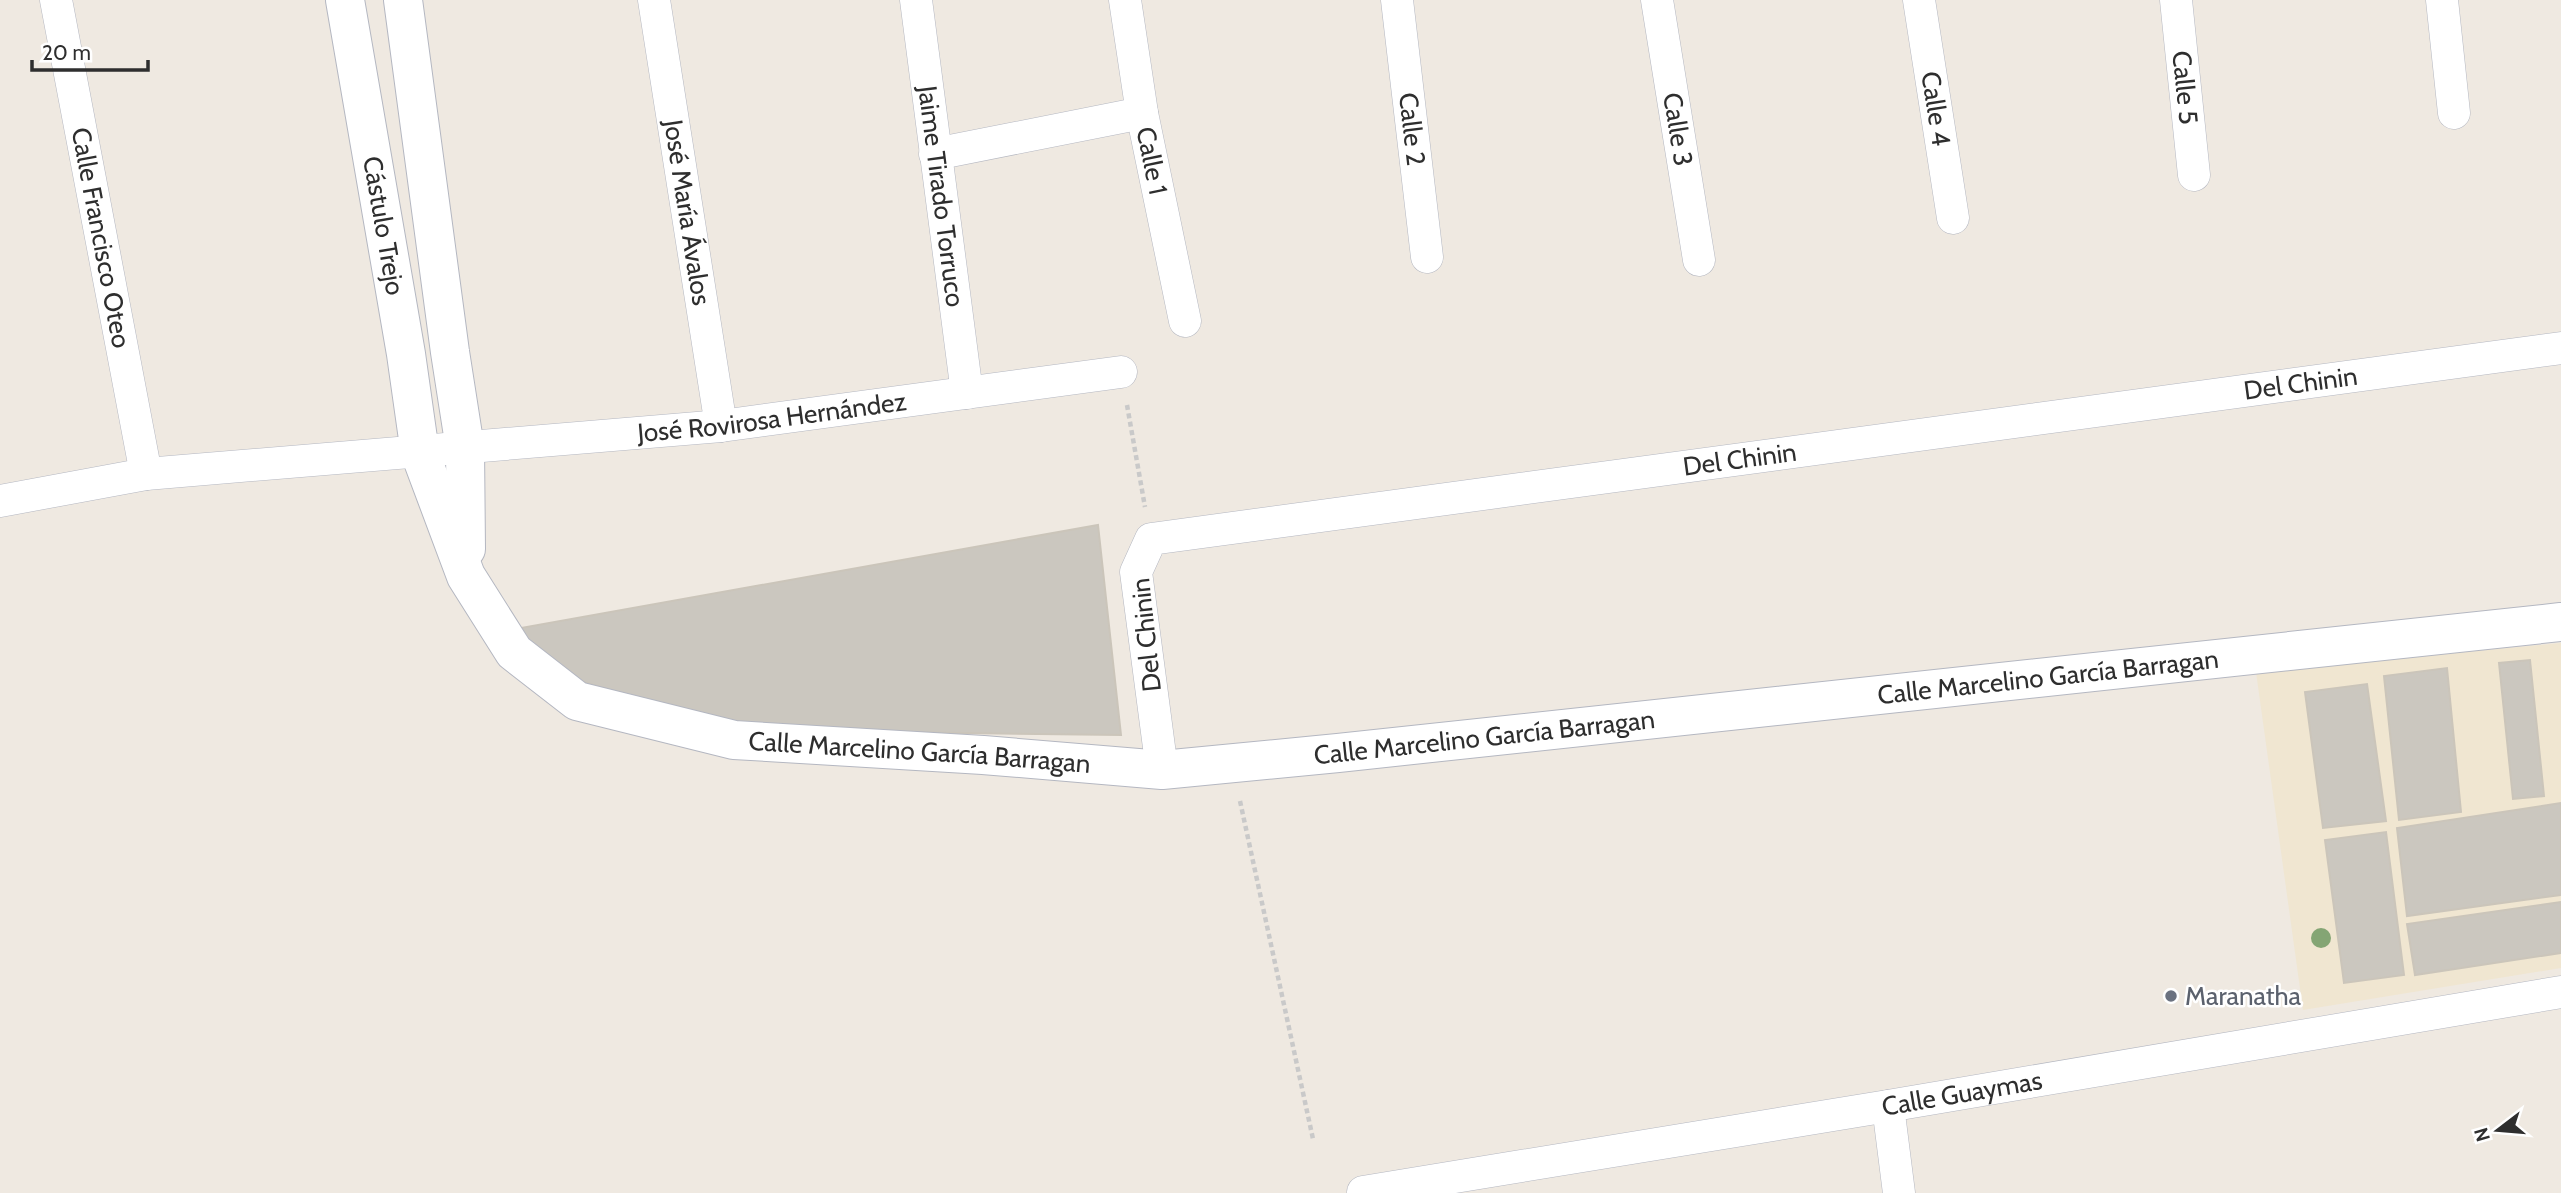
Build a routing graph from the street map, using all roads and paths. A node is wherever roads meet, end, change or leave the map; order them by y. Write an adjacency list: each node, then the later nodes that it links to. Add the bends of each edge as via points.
1 (56, 0): 26 (street, Calle Francisco Oteo)
2 (345, 0): 25 (street, Cástulo Trejo)
3 (403, 0): 24 (street, Cástulo Trejo)
4 (653, 0): 23 (street, José María Ávalos)
5 (916, 0): 14 (street, Jaime Tirado Torruco)
6 (1125, 0): 12 (street, Calle 1)
7 (1397, 0): 17 (street, Calle 2)
8 (1657, 0): 18 (street, Calle 3)
9 (1919, 0): 16 (street, Calle 4)
10 (2176, 0): 15 (street, Calle 5)
11 (2442, 0): 13 (street)
12 (1142, 113): 14 (street); 19 (street, Calle 1)
13 (2454, 113)
14 (935, 154): 22 (street, Jaime Tirado Torruco)
15 (2194, 176)
16 (1953, 218)
17 (1427, 257)
18 (1699, 260)
19 (1185, 321)
20 (2561, 348): 28 (street, Del Chinin)
21 (1121, 372): 22 (street, José Rovirosa Hernández); 28 (path)
22 (967, 393): 23 (street, José Rovirosa Hernández)
23 (721, 426): 24 (street, José Rovirosa Hernández)
24 (465, 448): 25 (street, José Rovirosa Hernández); 29 (street)
25 (420, 453): 26 (street, José Rovirosa Hernández); 29 (street, Calle Marcelino García Barragan)
26 (146, 474): 27 (street, José Rovirosa Hernández)
27 (0, 501)
28 (1151, 539): 32 (street, Del Chinin, via 1136,572)
29 (466, 576): 32 (street, Calle Marcelino García Barragan, via 514,652 577,701 734,740)
30 (2561, 622): 31 (street, Calle Marcelino García Barragan)
31 (1231, 762): 32 (street, Calle Marcelino García Barragan); 35 (path)
32 (1162, 770)
33 (2561, 992): 34 (street, Calle Guaymas)
34 (1888, 1107): 36 (street, Calle Guaymas); 37 (street)
35 (1313, 1139)
36 (1363, 1192)
37 (1899, 1193)

